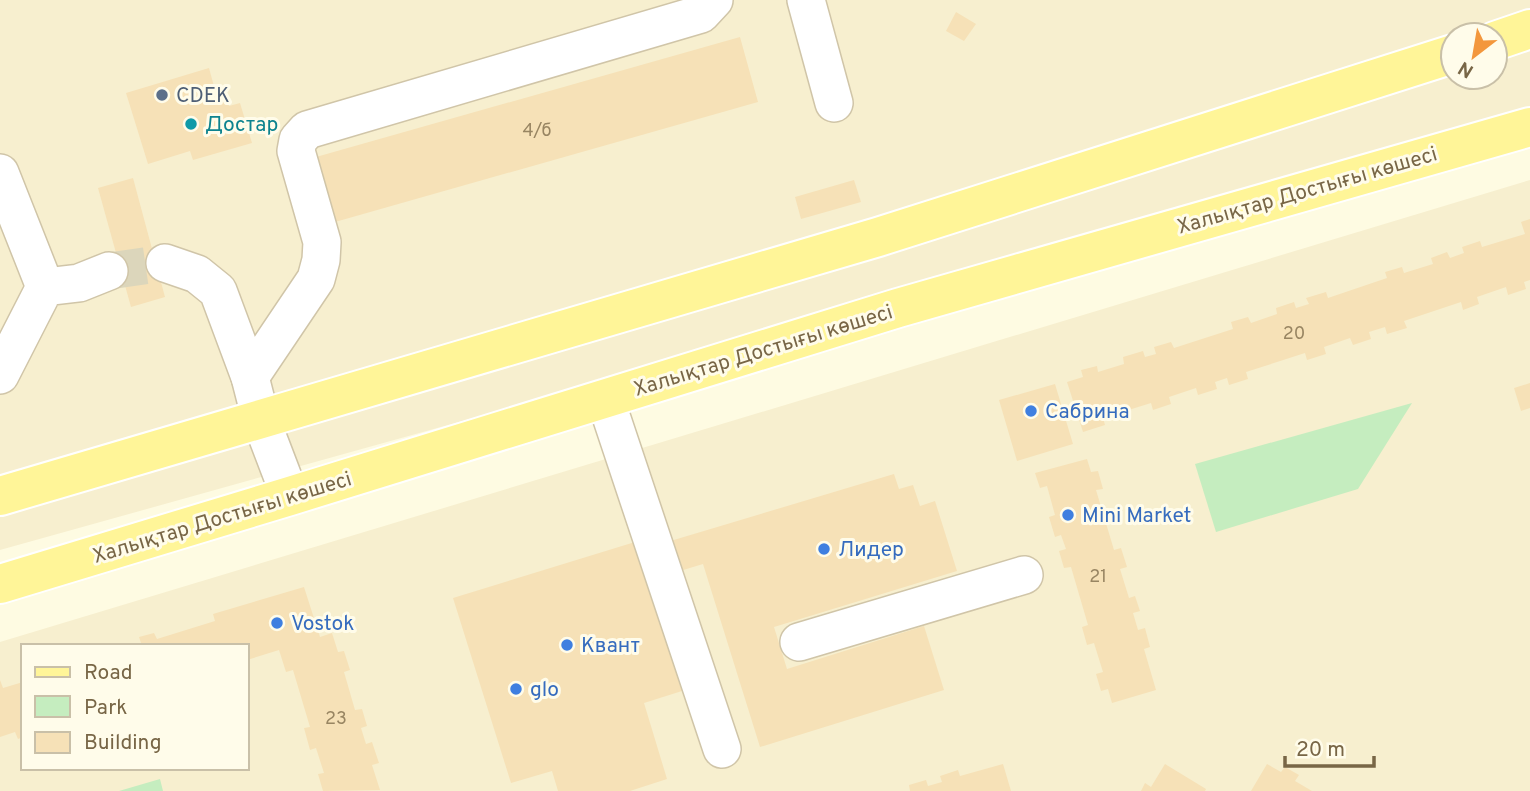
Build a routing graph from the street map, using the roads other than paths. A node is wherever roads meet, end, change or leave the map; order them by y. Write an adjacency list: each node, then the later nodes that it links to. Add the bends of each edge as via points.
1 (714, 0): 13 (lane, via 701,14 307,130 296,151 322,242 321,260 316,279)
2 (806, 0): 6 (lane)
3 (1530, 29): 4 (main road)
4 (1509, 36)
5 (1439, 58): 15 (main road, via 878,237)
6 (834, 103)
7 (1530, 127): 14 (main road, Халықтар Достығы көшесі, via 898,308)
8 (0, 173): 11 (lane)
9 (166, 262): 13 (lane, via 197,274 218,291)
10 (109, 271): 11 (lane, via 79,283)
11 (45, 287): 12 (lane)
12 (0, 375)
13 (250, 377): 15 (lane)
14 (605, 398): 17 (main road, Халықтар Достығы көшесі); 21 (lane)
15 (261, 420): 16 (main road); 17 (lane)
16 (0, 496)
17 (290, 496): 19 (main road, Халықтар Достығы көшесі)
18 (1024, 575): 20 (lane)
19 (0, 584)
20 (799, 642)
21 (722, 749)

